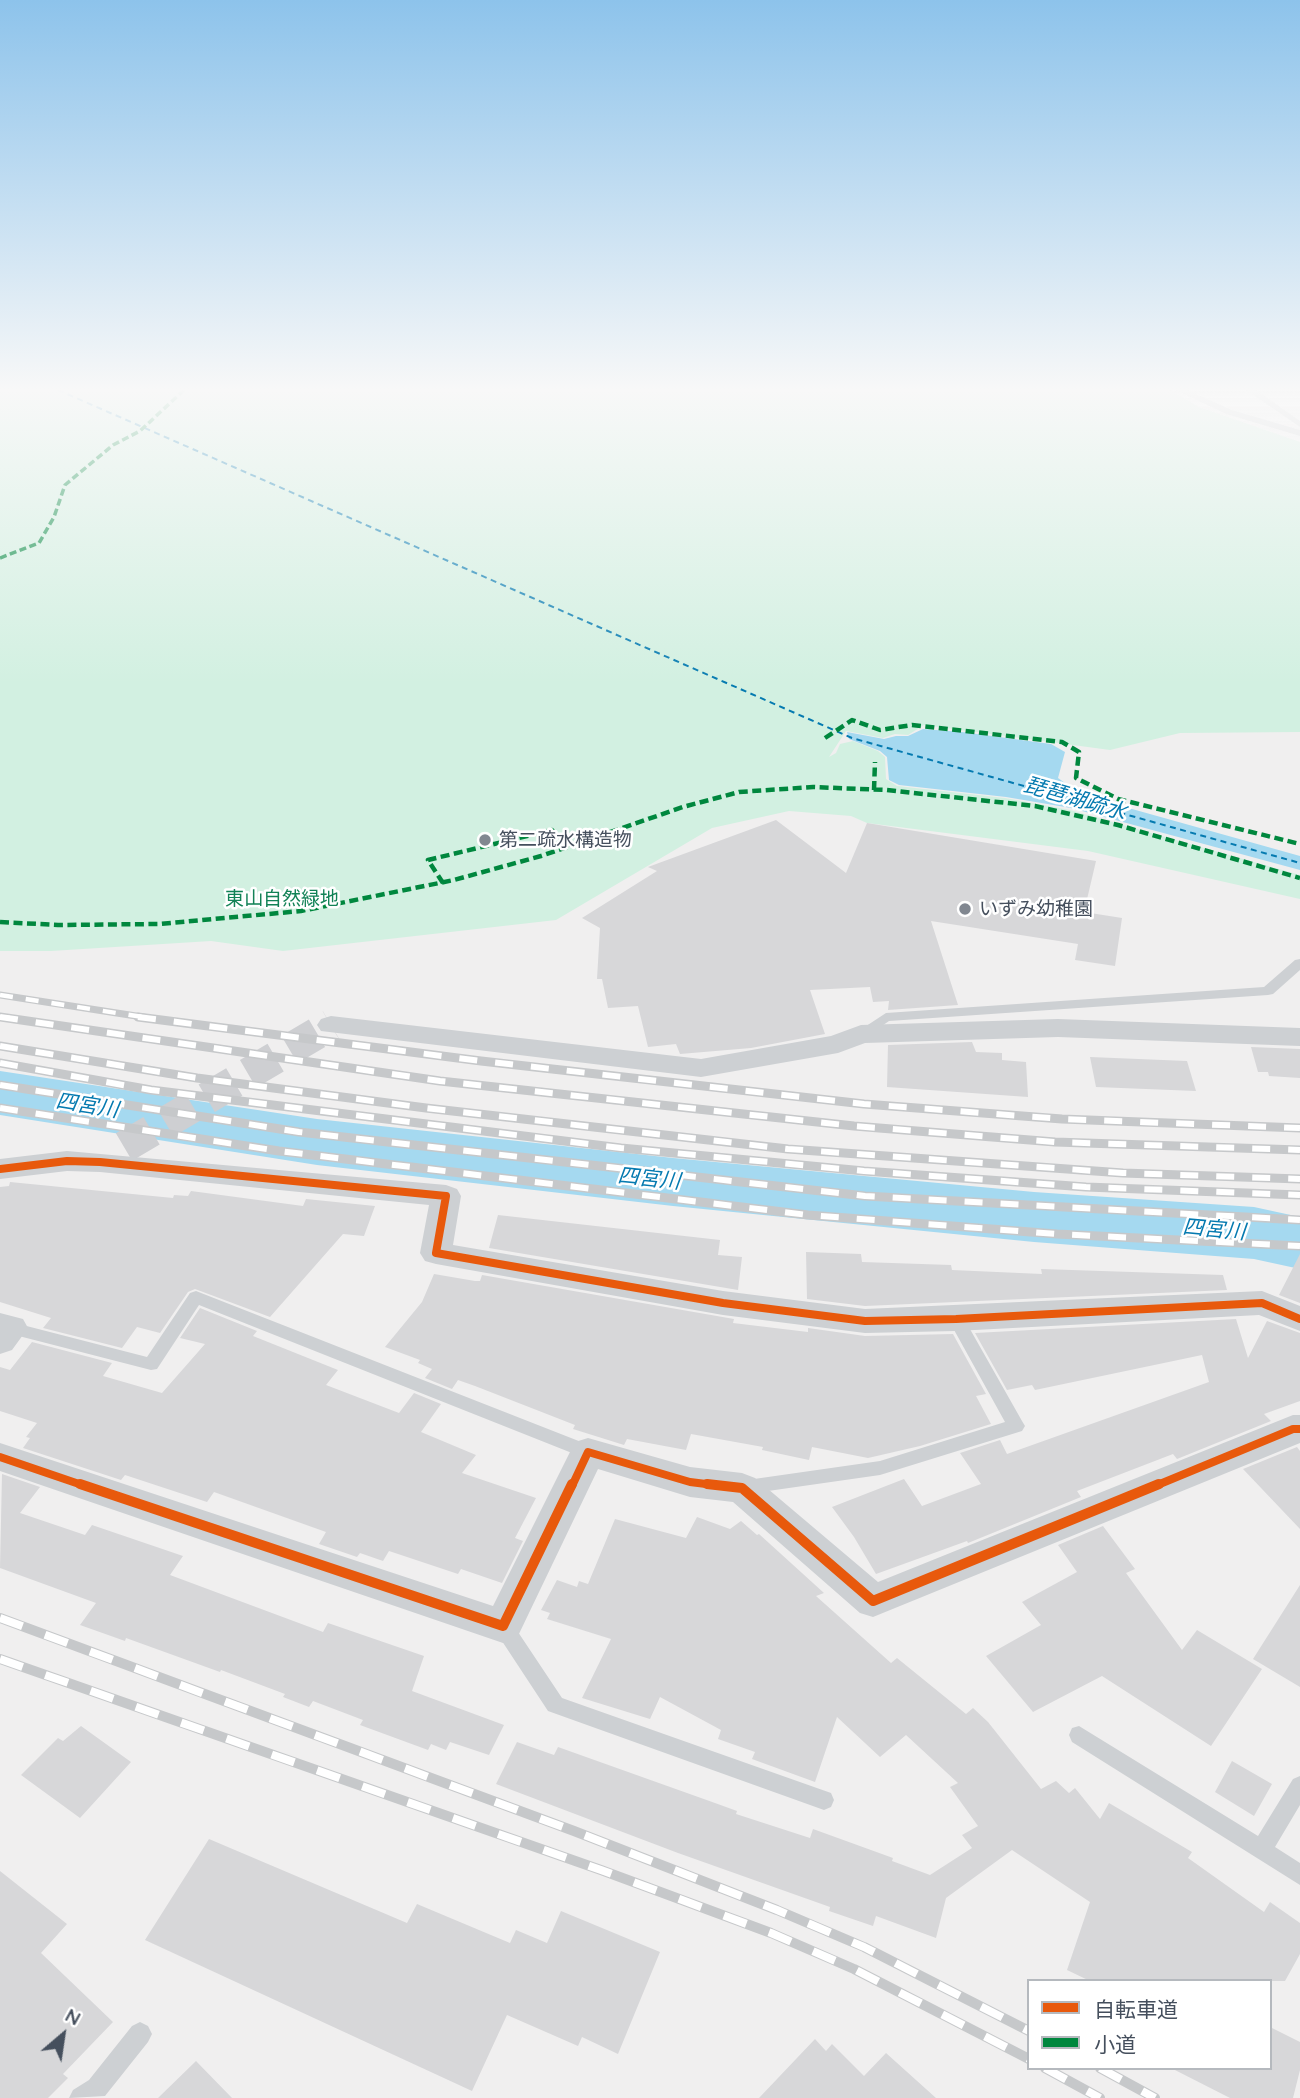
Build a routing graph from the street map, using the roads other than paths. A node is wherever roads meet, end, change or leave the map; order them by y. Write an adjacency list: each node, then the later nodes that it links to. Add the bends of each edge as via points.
1 (1300, 963): 3 (lane, via 1268,991 886,1017)
2 (331, 1025): 3 (street, via 701,1069 838,1044)
3 (861, 1034): 4 (street, via 1058,1028)
4 (1300, 1037)
5 (0, 1169): 6 (street, via 112,1155 446,1196 436,1253 723,1303 864,1321)
6 (956, 1319): 7 (street, via 1262,1303); 12 (lane, via 1016,1426 880,1468)
7 (1300, 1319)
8 (4, 1331): 10 (lane, via 151,1364 196,1297)
9 (1300, 1429): 12 (street, via 873,1601)
10 (589, 1452): 12 (street, via 690,1482); 13 (street)
11 (0, 1457): 13 (street)
12 (742, 1488)
13 (503, 1626): 16 (lane, via 555,1705)
14 (1079, 1735): 17 (lane)
15 (1300, 1786): 17 (lane)
16 (824, 1800)
17 (1261, 1850): 18 (lane)
18 (1300, 1875)
19 (140, 2034): 20 (lane, via 97,2088)
20 (81, 2098)

